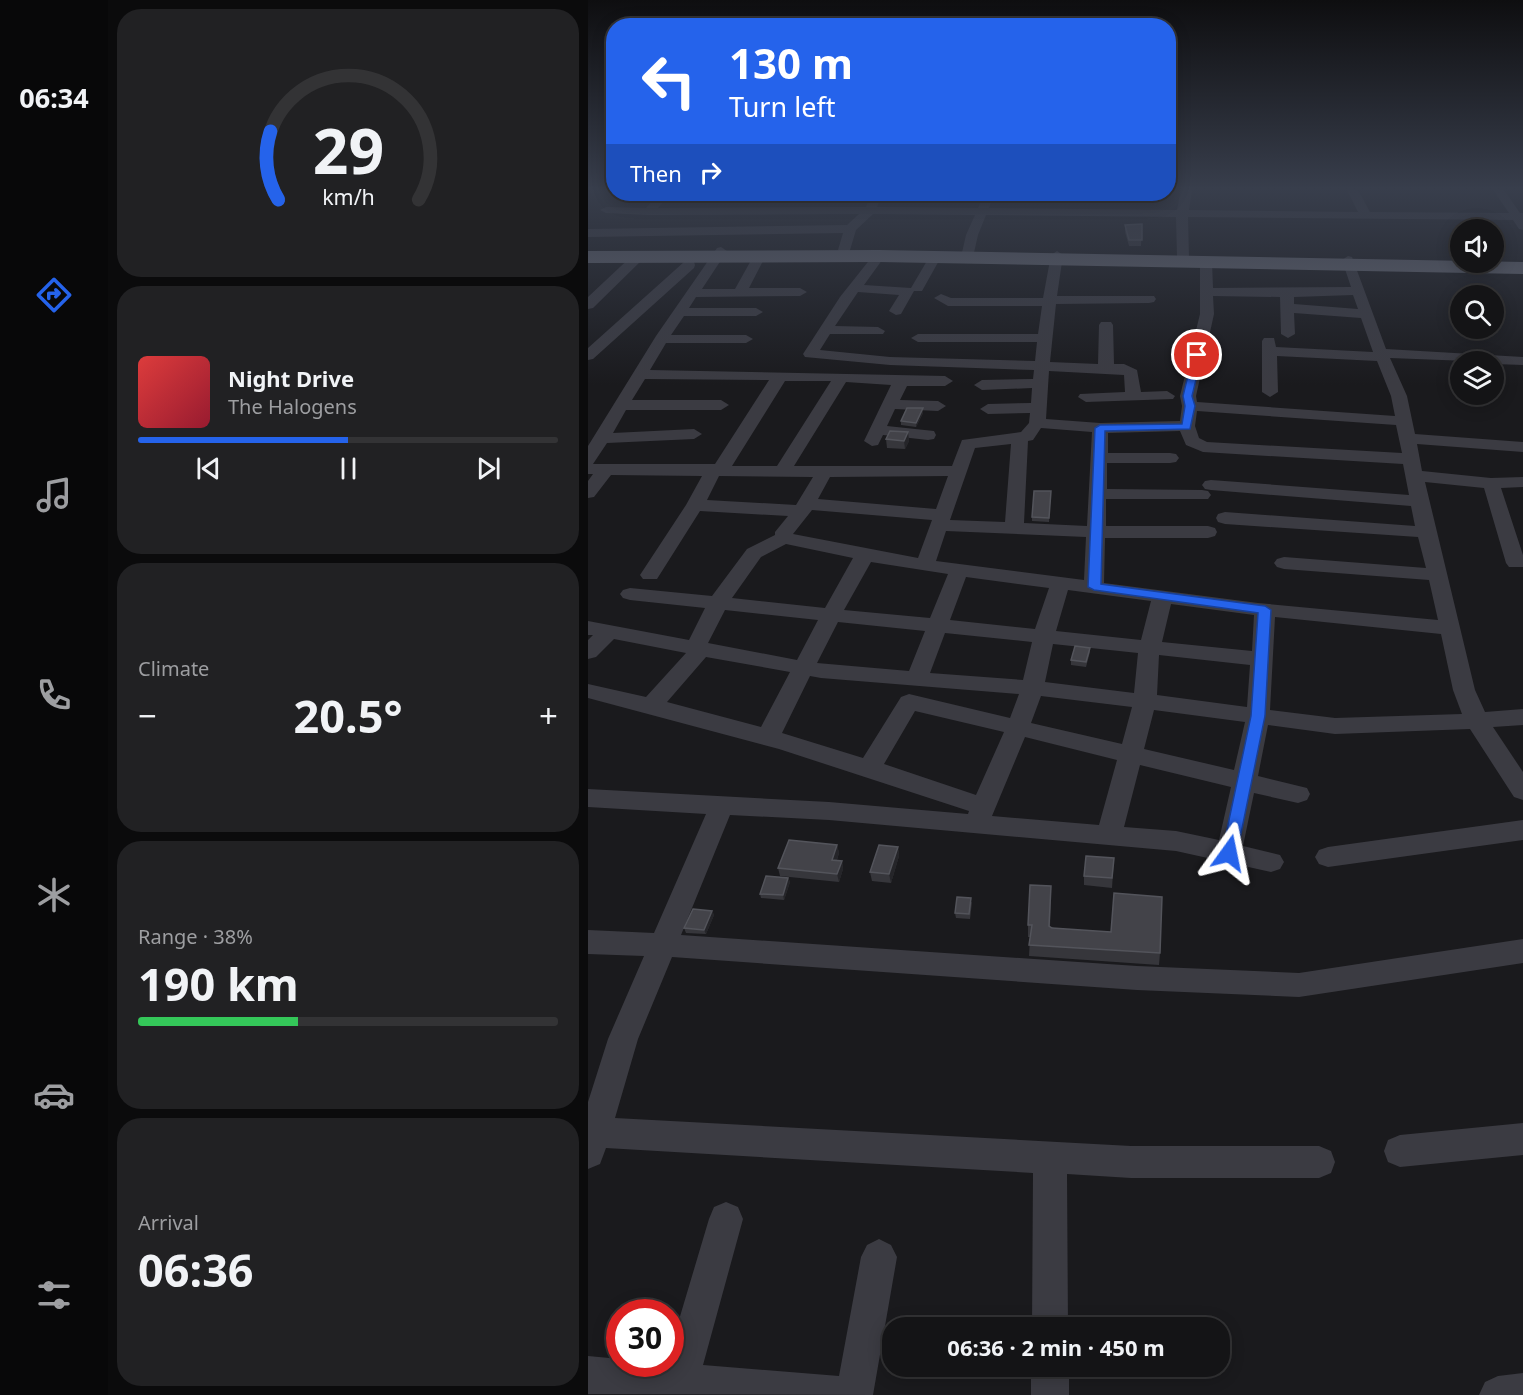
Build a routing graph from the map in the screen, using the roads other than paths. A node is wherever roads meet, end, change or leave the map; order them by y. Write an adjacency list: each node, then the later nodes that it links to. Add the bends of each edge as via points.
1 (637, 255): 10 (highway)
2 (640, 255): 29 (street)
3 (718, 255): 25 (street)
4 (760, 255): 22 (street)
5 (772, 255): 8 (highway)
6 (965, 255): 11 (highway)
7 (976, 255): 9 (highway)
8 (879, 256): 11 (highway); 19 (street)
9 (1056, 256): 12 (highway); 13 (highway); 30 (street)
10 (588, 257)
11 (935, 257): 20 (street)
12 (1183, 257): 14 (highway)
13 (1206, 261): 14 (highway); 24 (street)
14 (1348, 262): 15 (highway); 18 (highway); 21 (street)
15 (1450, 262)
16 (689, 265): 46 (street)
17 (1504, 265): 18 (highway)
18 (1523, 266)
19 (854, 288): 32 (street, via 908,291); 37 (street)
20 (917, 288)
21 (1359, 291): 26 (street); 35 (street)
22 (740, 292): 23 (street); 25 (street)
23 (800, 292)
24 (1207, 292): 26 (street); 64 (street, via 1208,314 1188,396)
25 (693, 293): 33 (street)
26 (1287, 293): 31 (street)
27 (941, 298): 30 (street, via 948,302)
28 (1149, 299): 30 (street)
29 (591, 300)
30 (1050, 301): 41 (street)
31 (1287, 308): 35 (street); 39 (street)
32 (896, 311)
33 (679, 312): 34 (street); 42 (street)
34 (756, 312)
35 (1365, 314): 45 (street)
36 (1106, 325): 48 (street)
37 (826, 330): 38 (street); 44 (street)
38 (878, 332)
39 (1288, 334)
40 (918, 338): 41 (street)
41 (1046, 338): 50 (street)
42 (662, 339): 43 (street); 49 (street)
43 (746, 339)
44 (810, 354): 50 (street); 51 (street)
45 (1381, 355): 47 (street); 56 (street, via 1269,346); 69 (street, via 1399,396)
46 (588, 357)
47 (1523, 361)
48 (1106, 369): 50 (street); 57 (street, via 1131,371)
49 (641, 374): 51 (street); 61 (street)
50 (1043, 375): 55 (street); 66 (street)
51 (788, 376): 52 (street); 79 (street)
52 (841, 377): 53 (street); 80 (street)
53 (901, 381): 54 (street); 60 (street)
54 (945, 381)
55 (982, 385)
56 (1270, 392)
57 (1133, 396): 58 (street); 59 (street)
58 (1167, 396)
59 (1086, 397)
60 (890, 404): 63 (street); 71 (street, via 875,435)
61 (622, 405): 62 (street); 72 (street)
62 (721, 405)
63 (938, 406)
64 (1190, 406): 67 (street); 69 (street)
65 (988, 409): 66 (street)
66 (1038, 415): 68 (street); 73 (street, via 1027,436)
67 (1187, 426): 68 (street); 78 (street, via 1192,441 1203,447)
68 (1100, 428): 75 (street)
69 (1405, 430): 74 (street); 78 (street)
70 (694, 434): 72 (street)
71 (928, 435)
72 (602, 438): 77 (street)
73 (1020, 438): 81 (street, via 968,444); 92 (street)
74 (1523, 447)
75 (1100, 458): 76 (street); 86 (street)
76 (1170, 458)
77 (594, 466): 79 (street); 85 (street)
78 (1412, 468): 84 (street); 87 (street)
79 (718, 469): 80 (street); 88 (street)
80 (783, 471): 82 (street)
81 (958, 471): 82 (street); 91 (street)
82 (824, 472): 89 (street)
83 (1523, 482): 84 (street)
84 (1491, 483): 98 (street)
85 (588, 493)
86 (1098, 494): 87 (street, via 1207,490); 93 (street)
87 (1419, 501): 95 (street)
88 (695, 505): 89 (street); 102 (street)
89 (805, 507): 91 (street); 96 (street, via 784,532)
90 (1225, 518): 95 (street)
91 (941, 520): 92 (street); 100 (street)
92 (1014, 530): 93 (street)
93 (1096, 532): 94 (street); 105 (street)
94 (1208, 532)
95 (1426, 532): 103 (street)
96 (784, 538): 97 (street); 108 (street, via 754,553)
97 (865, 555): 100 (street); 110 (street)
98 (1516, 562)
99 (1284, 563): 103 (street)
100 (925, 565): 101 (street)
101 (959, 570): 104 (street); 111 (street)
102 (650, 575)
103 (1437, 575): 112 (street)
104 (1061, 582): 105 (street); 114 (street)
105 (1094, 587): 107 (street)
106 (630, 594): 108 (street)
107 (1162, 597): 109 (street); 116 (street)
108 (718, 603): 110 (street); 115 (street)
109 (1265, 610): 112 (street); 118 (street)
110 (831, 615): 111 (street); 119 (street)
111 (937, 627): 114 (street); 120 (street)
112 (1451, 628): 128 (street, via 1464,690)
113 (599, 630): 115 (street); 117 (street)
114 (1044, 636): 116 (street); 121 (street)
115 (698, 648): 119 (street); 125 (street)
116 (1150, 648): 118 (street); 124 (street)
117 (588, 652)
118 (1261, 659): 126 (street)
119 (804, 668): 120 (street); 130 (street)
120 (921, 678): 121 (street); 123 (street)
121 (1033, 688): 124 (street); 129 (street)
122 (588, 692): 125 (street)
123 (909, 702): 129 (street); 132 (street)
124 (1145, 702): 126 (street); 131 (street)
125 (651, 706): 130 (street)
126 (1258, 716): 128 (street, via 1335,726); 133 (street)
127 (1523, 717): 128 (street)
128 (1477, 721): 134 (street)
129 (1017, 729): 131 (street); 138 (street)
130 (768, 737): 132 (street)
131 (1132, 755): 133 (street); 140 (street)
132 (869, 768): 138 (street)
133 (1245, 781): 135 (street); 141 (street)
134 (1523, 791)
135 (1298, 794)
136 (588, 798): 137 (street)
137 (722, 806): 138 (street); 145 (street)
138 (980, 815): 140 (street)
139 (1523, 830): 142 (street)
140 (1109, 835): 141 (street, via 1176,841)
141 (1229, 853): 143 (street)
142 (1329, 857)
143 (1271, 862)
144 (588, 942): 145 (street)
145 (663, 945): 146 (street, via 1137,978 1299,985); 147 (street, via 623,1039)
146 (1523, 951)
147 (590, 1139): 150 (street)
148 (1523, 1139): 149 (street)
149 (1400, 1151)
150 (1050, 1158): 151 (street); 154 (street)
151 (1319, 1162)
152 (726, 1219): 157 (street)
153 (879, 1257): 160 (street)
154 (1050, 1317)
155 (588, 1375): 157 (street)
156 (1050, 1377): 161 (street)
157 (695, 1387): 159 (street)
158 (1523, 1392): 162 (street)
159 (838, 1395)
160 (854, 1395)
161 (1050, 1395)
162 (1498, 1395)

